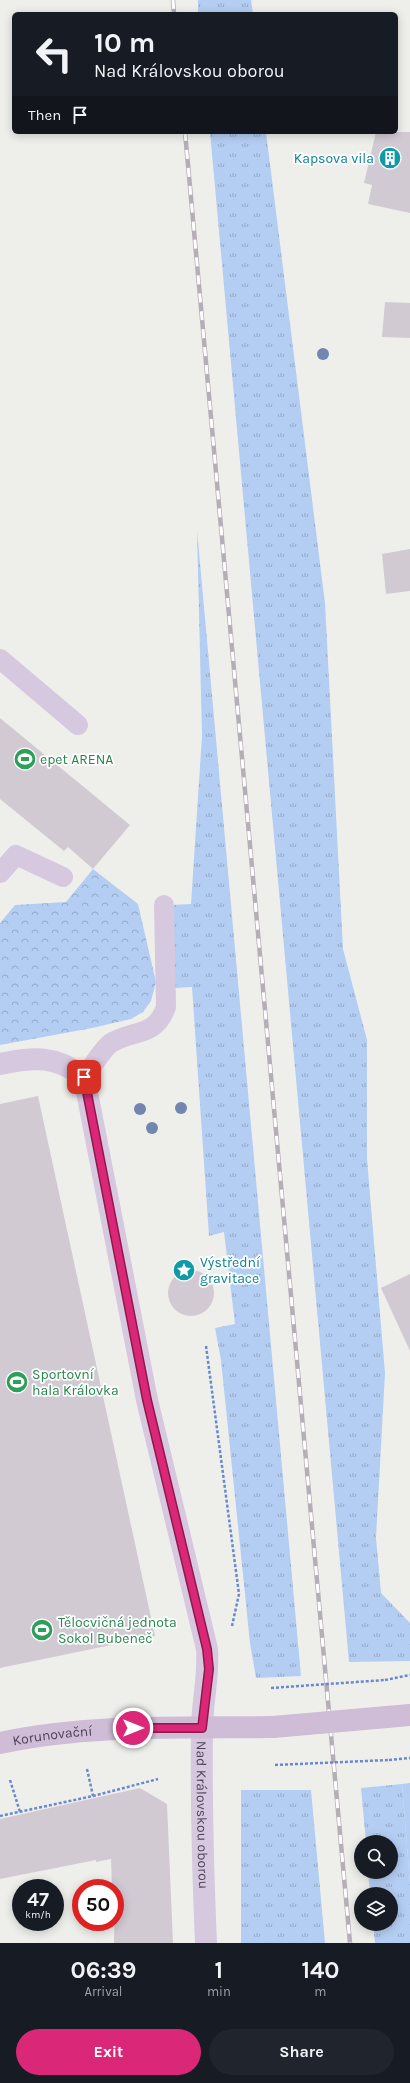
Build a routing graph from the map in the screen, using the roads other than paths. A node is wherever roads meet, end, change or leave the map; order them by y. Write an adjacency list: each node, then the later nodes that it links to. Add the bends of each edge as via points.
1 (0, 659): 2 (lane)
2 (78, 725)
3 (0, 873): 4 (lane, via 16,855)
4 (63, 877)
5 (164, 905): 7 (lane, via 166,1007 161,1021 148,1029 111,1043)
6 (0, 1064): 7 (street, via 24,1058 42,1058 73,1068)
7 (84, 1077): 9 (street, Nad Královskou oborou, via 147,1400 207,1649 209,1669)
8 (410, 1715): 9 (main road, Korunovační, bridge, via 273,1727)
9 (202, 1728): 10 (main road, Korunovační, via 90,1731 39,1735); 11 (street, Nad Královskou oborou, via 201,1804)
10 (0, 1743)
11 (206, 1943)

